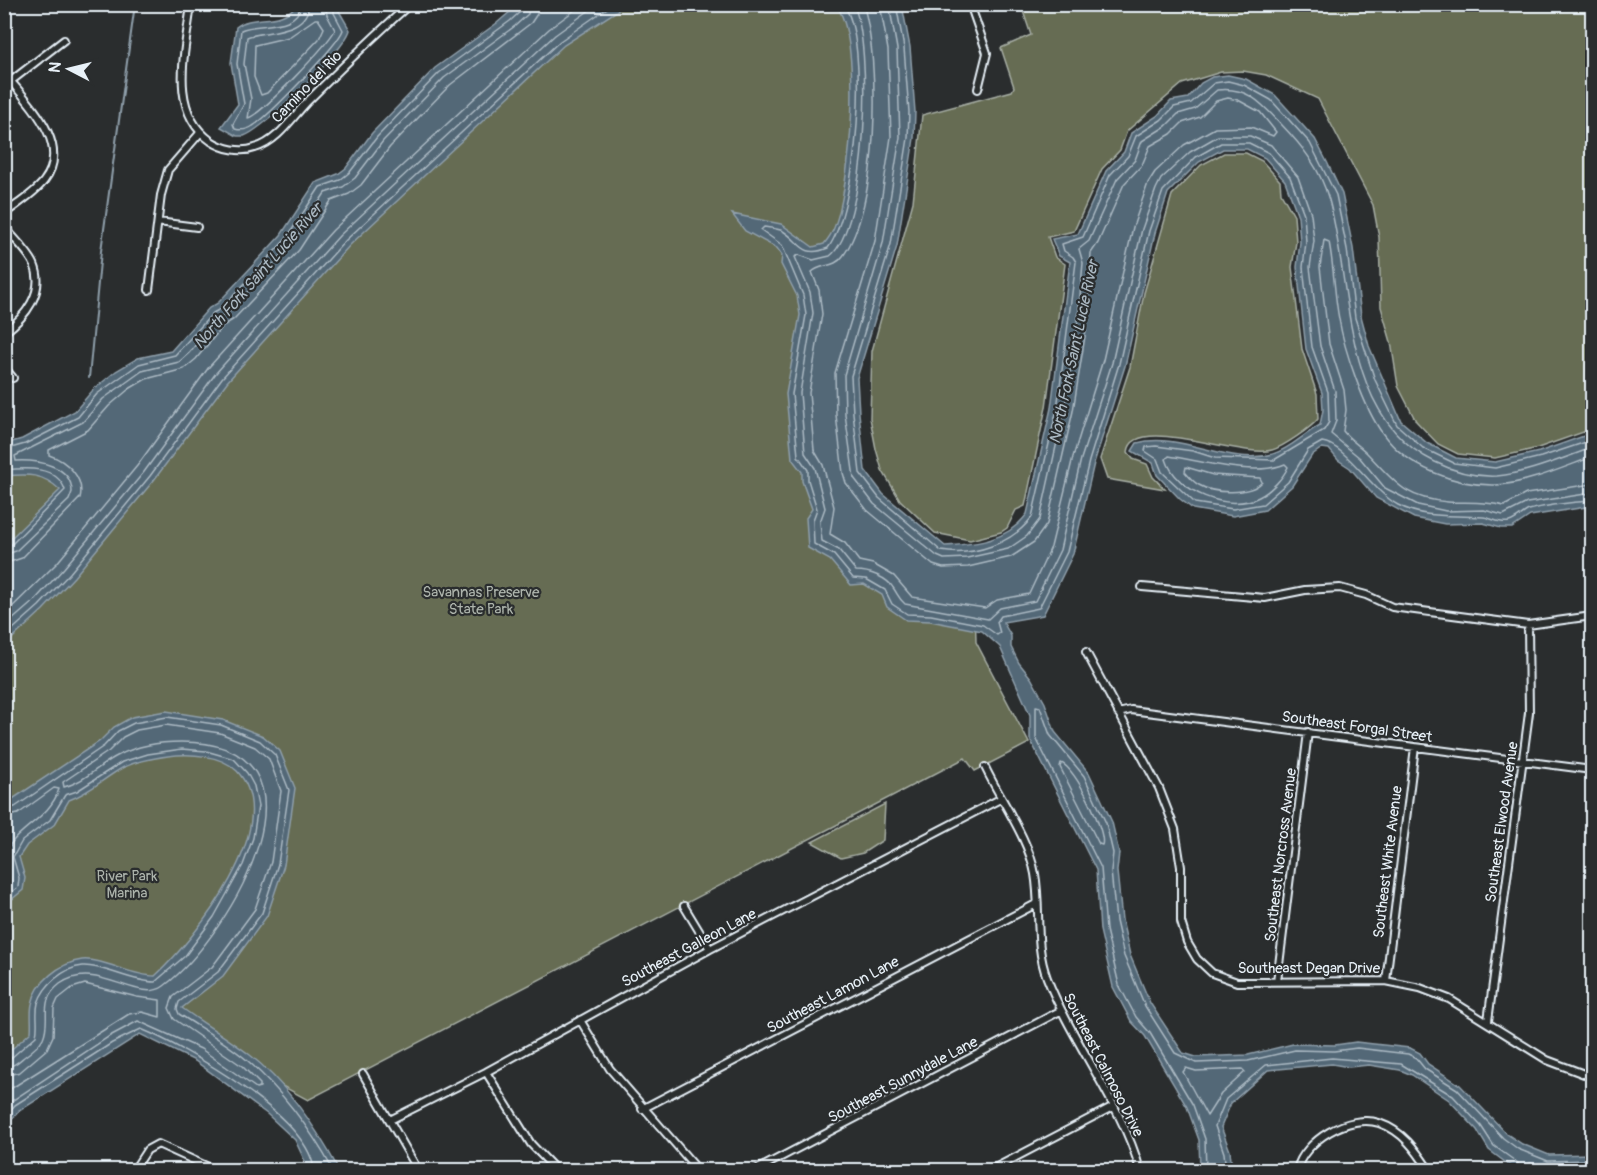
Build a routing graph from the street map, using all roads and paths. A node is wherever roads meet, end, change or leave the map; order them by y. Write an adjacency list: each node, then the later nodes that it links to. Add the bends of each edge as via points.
1 (191, 4): 8 (street, via 181,90)
2 (410, 4): 8 (street, Camino del Rio, via 278,134 256,148 233,150)
3 (970, 4): 7 (street, via 987,53)
4 (64, 40): 6 (street)
5 (4, 73): 6 (street)
6 (11, 81): 9 (street, via 49,132 55,157 43,183)
7 (978, 89)
8 (200, 133): 10 (street, via 168,170)
9 (4, 214)
10 (158, 222): 12 (street); 13 (street)
11 (4, 226): 14 (street, via 34,264 36,283 33,303 23,318)
12 (197, 227)
13 (149, 290)
14 (4, 333)
15 (4, 367): 16 (street)
16 (13, 378)
17 (1142, 586): 19 (street, via 1265,598 1340,588 1392,607)
18 (1593, 616): 19 (street)
19 (1528, 625): 24 (street, Southeast Elwood Avenue, via 1529,713)
20 (1086, 652): 21 (street, Southeast Degan Drive)
21 (1118, 713): 22 (street, Southeast Forgal Street, via 1131,710); 31 (street, Southeast Degan Drive, via 1159,788 1175,829 1180,922 1197,959 1212,973 1237,982)
22 (1308, 732): 23 (street, Southeast Forgal Street); 31 (street, Southeast Norcross Avenue)
23 (1415, 747): 24 (street, Southeast Forgal Street); 32 (street, Southeast White Avenue)
24 (1523, 760): 26 (street, Southeast Forgal Street); 35 (street, Southeast Elwood Avenue)
25 (985, 767): 27 (street, Southeast Calmoso Drive)
26 (1593, 770)
27 (1000, 799): 28 (street, Southeast Calmoso Drive, via 1030,855); 30 (street, Southeast Galleon Lane)
28 (1036, 904): 33 (street, Southeast Calmoso Drive, via 1045,974); 41 (street, Southeast Lamon Lane)
29 (684, 906): 30 (street)
30 (710, 949): 34 (street, Southeast Galleon Lane)
31 (1277, 981): 32 (street, Southeast Degan Drive)
32 (1386, 981): 35 (street, Southeast Degan Drive, via 1449,999)
33 (1060, 1011): 40 (street, Southeast Calmoso Drive); 48 (street, Southeast Sunnydale Lane)
34 (580, 1020): 37 (street, Southeast Galleon Lane); 41 (street, via 610,1069)
35 (1488, 1021): 39 (street, Southeast Degan Drive, via 1547,1060)
36 (1593, 1047): 39 (street)
37 (486, 1072): 42 (street, Southeast Galleon Lane); 46 (street, via 531,1144)
38 (363, 1074): 42 (street)
39 (1591, 1076)
40 (1112, 1107): 49 (street); 50 (street, Southeast Calmoso Drive)
41 (642, 1109): 47 (street)
42 (390, 1120): 45 (street)
43 (134, 1170): 44 (street, via 147,1150 158,1144)
44 (215, 1170)
45 (418, 1170)
46 (555, 1170)
47 (698, 1170)
48 (756, 1170)
49 (991, 1170)
50 (1140, 1170)
51 (1297, 1170): 52 (street, via 1309,1147 1325,1133 1349,1124 1377,1122 1412,1144)
52 (1429, 1170)

